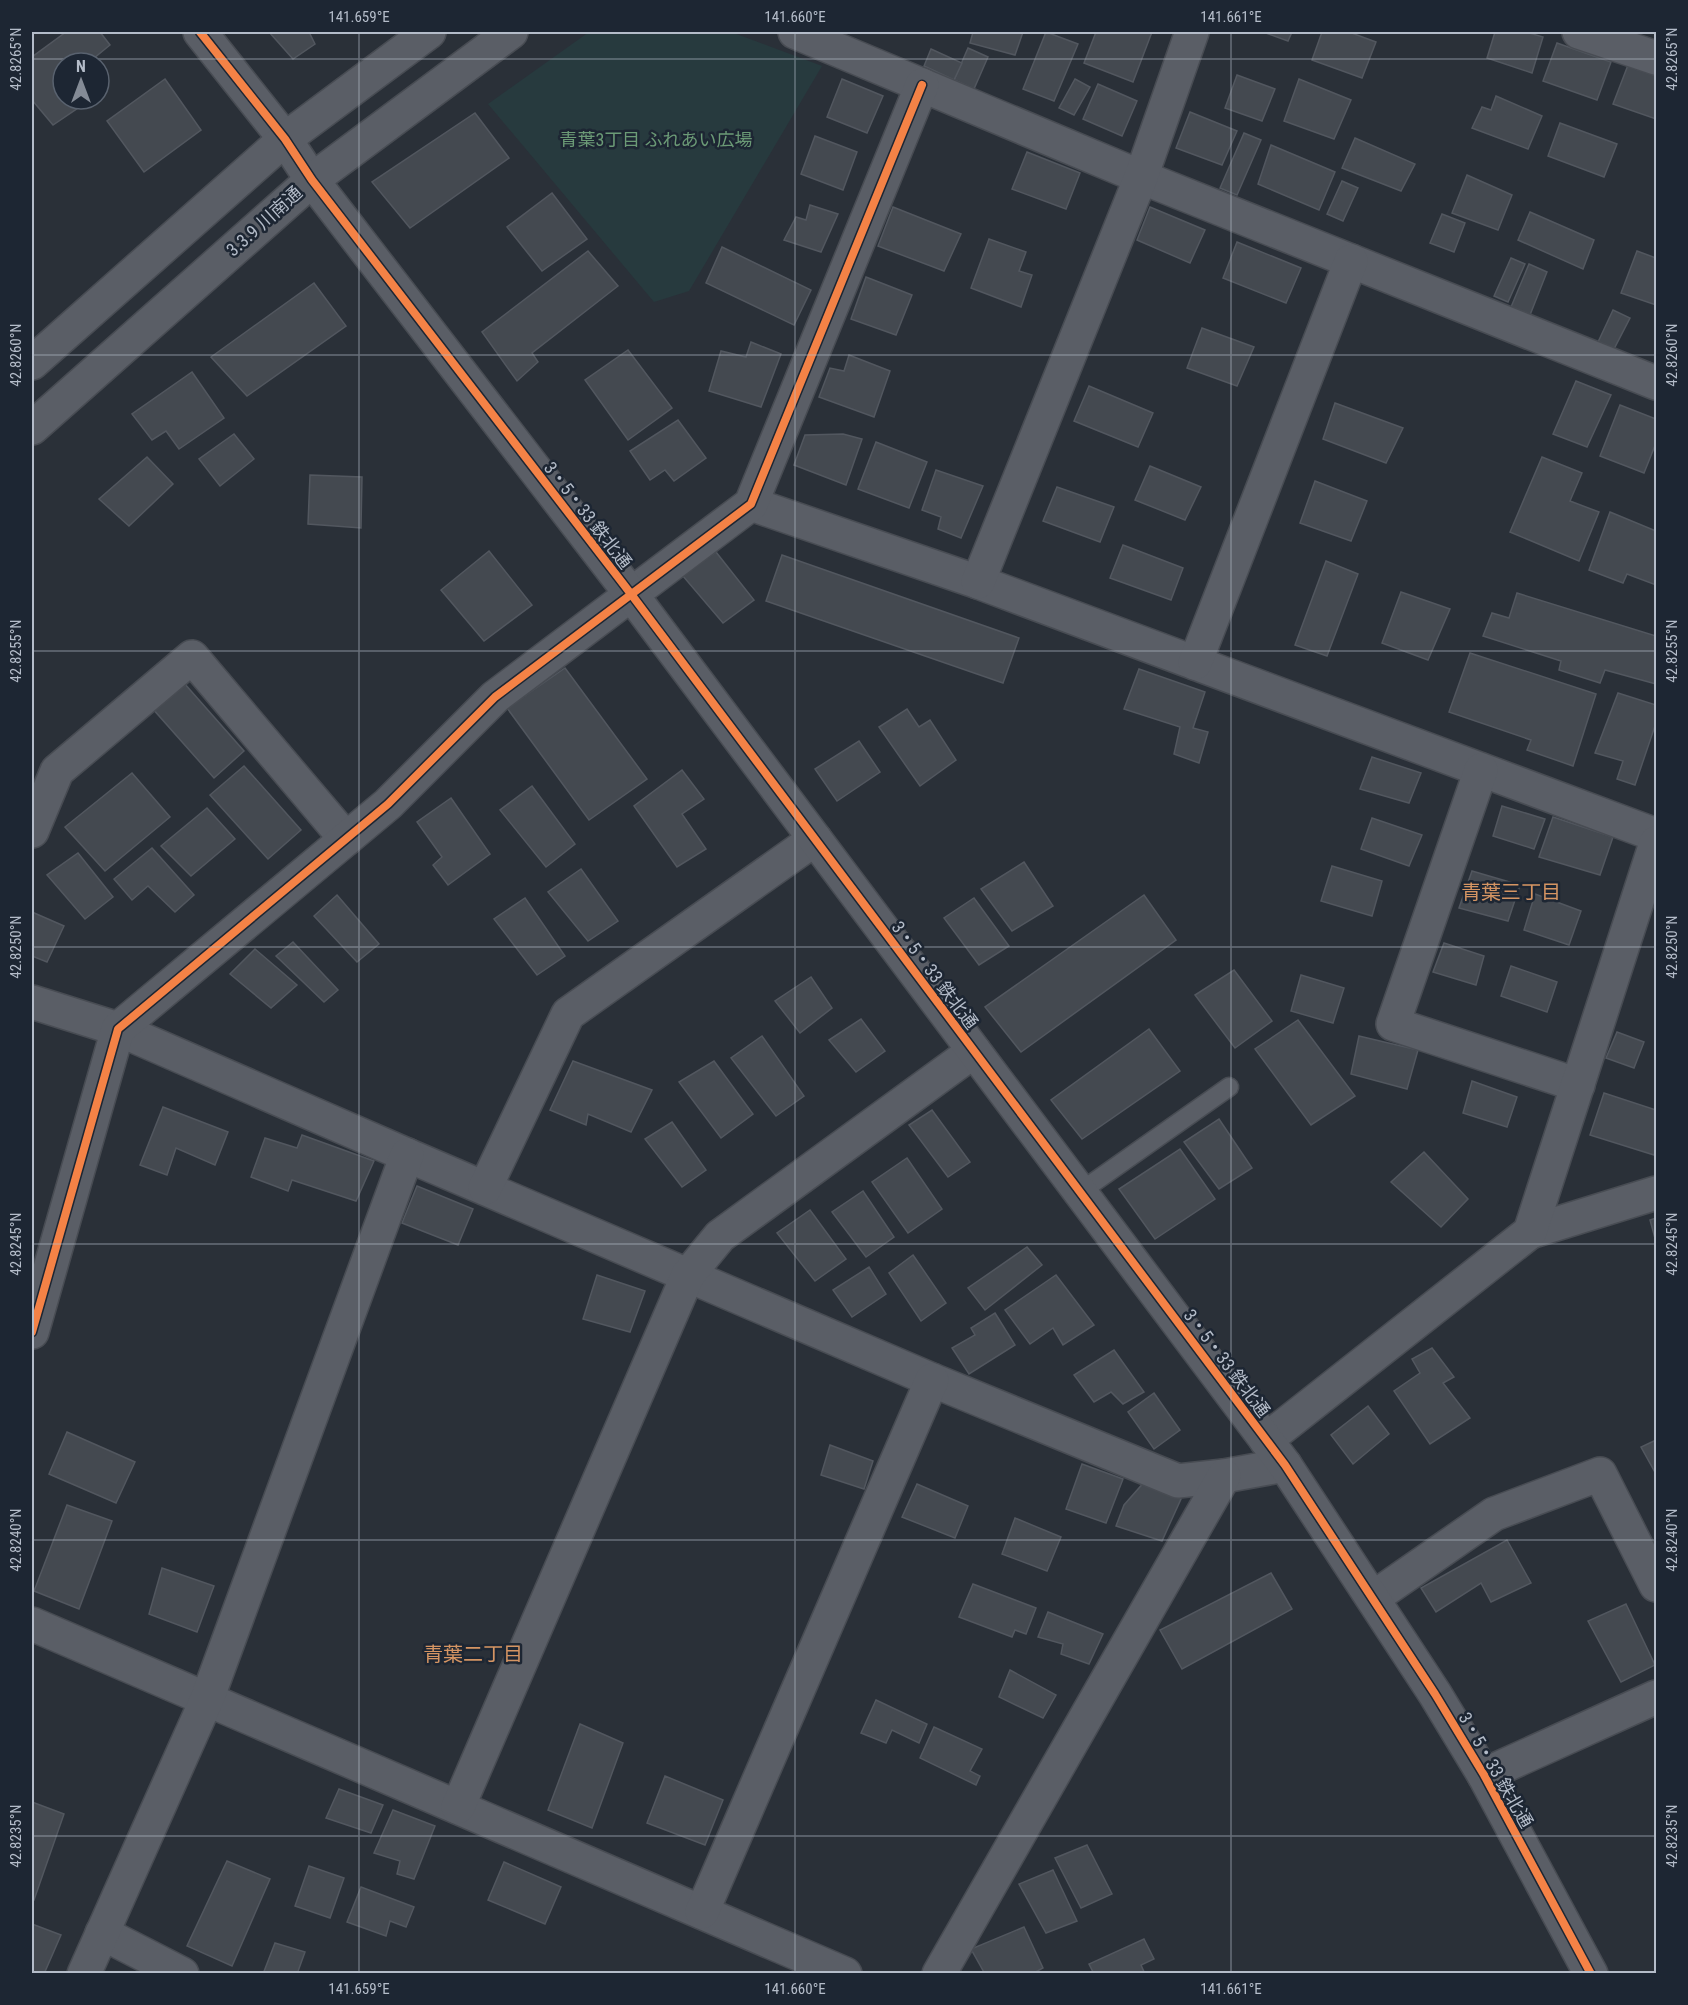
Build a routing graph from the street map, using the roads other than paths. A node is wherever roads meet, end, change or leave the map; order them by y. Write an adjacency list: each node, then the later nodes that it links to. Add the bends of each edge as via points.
1 (200, 32): 9 (street, 3・5・33 鉄北通)
2 (429, 32): 9 (street)
3 (511, 32): 11 (street, 3.3.9 川南通)
4 (795, 32): 8 (street)
5 (1192, 32): 10 (street)
6 (1580, 32): 7 (street)
7 (1656, 58)
8 (922, 85): 10 (street); 16 (street)
9 (285, 139): 11 (street, 3・5・33 鉄北通); 13 (street)
10 (1141, 177): 12 (street); 17 (street)
11 (312, 180): 15 (street, 3.3.9 川南通); 18 (street, 3・5・33 鉄北通)
12 (1351, 261): 14 (street); 19 (street)
13 (32, 363)
14 (1656, 383)
15 (32, 428)
16 (751, 504): 17 (street); 18 (street)
17 (978, 582): 19 (street)
18 (631, 594): 23 (street, via 495,697 388,804); 24 (street, 3・5・33 鉄北通)
19 (1195, 663): 20 (street)
20 (1481, 770): 22 (street); 29 (street, via 1393,1024)
21 (32, 831): 23 (street, via 57,771 192,657)
22 (1656, 835)
23 (346, 839): 27 (street)
24 (815, 839): 28 (street, 3・5・33 鉄北通); 32 (street, via 568,1014)
25 (1656, 843): 29 (street)
26 (32, 1002): 27 (street)
27 (118, 1029): 31 (street); 37 (street)
28 (974, 1051): 33 (street, 3・5・33 鉄北通); 36 (street, via 720,1236)
29 (1578, 1085): 35 (street)
30 (1230, 1087): 33 (lane)
31 (407, 1155): 32 (street); 45 (street)
32 (485, 1188): 36 (street)
33 (1080, 1192): 39 (street, 3・5・33 鉄北通)
34 (1656, 1193): 35 (street)
35 (1530, 1232): 39 (street)
36 (688, 1275): 38 (street); 47 (street)
37 (32, 1332)
38 (932, 1380): 40 (street, via 1178,1481); 48 (street)
39 (1276, 1453): 40 (street); 42 (street, 3・5・33 鉄北通)
40 (1224, 1476): 53 (street)
41 (1656, 1585): 42 (street, via 1600,1474 1494,1514)
42 (1373, 1598): 46 (street, 3・5・33 鉄北通)
43 (32, 1624): 45 (street)
44 (1656, 1697): 46 (street)
45 (207, 1700): 47 (street); 49 (street)
46 (1484, 1775): 54 (street, 3・5・33 鉄北通)
47 (458, 1807): 48 (street)
48 (702, 1912): 52 (street)
49 (102, 1933): 50 (street); 51 (street)
50 (84, 1974)
51 (182, 1974)
52 (845, 1974)
53 (939, 1974)
54 (1591, 1974)

